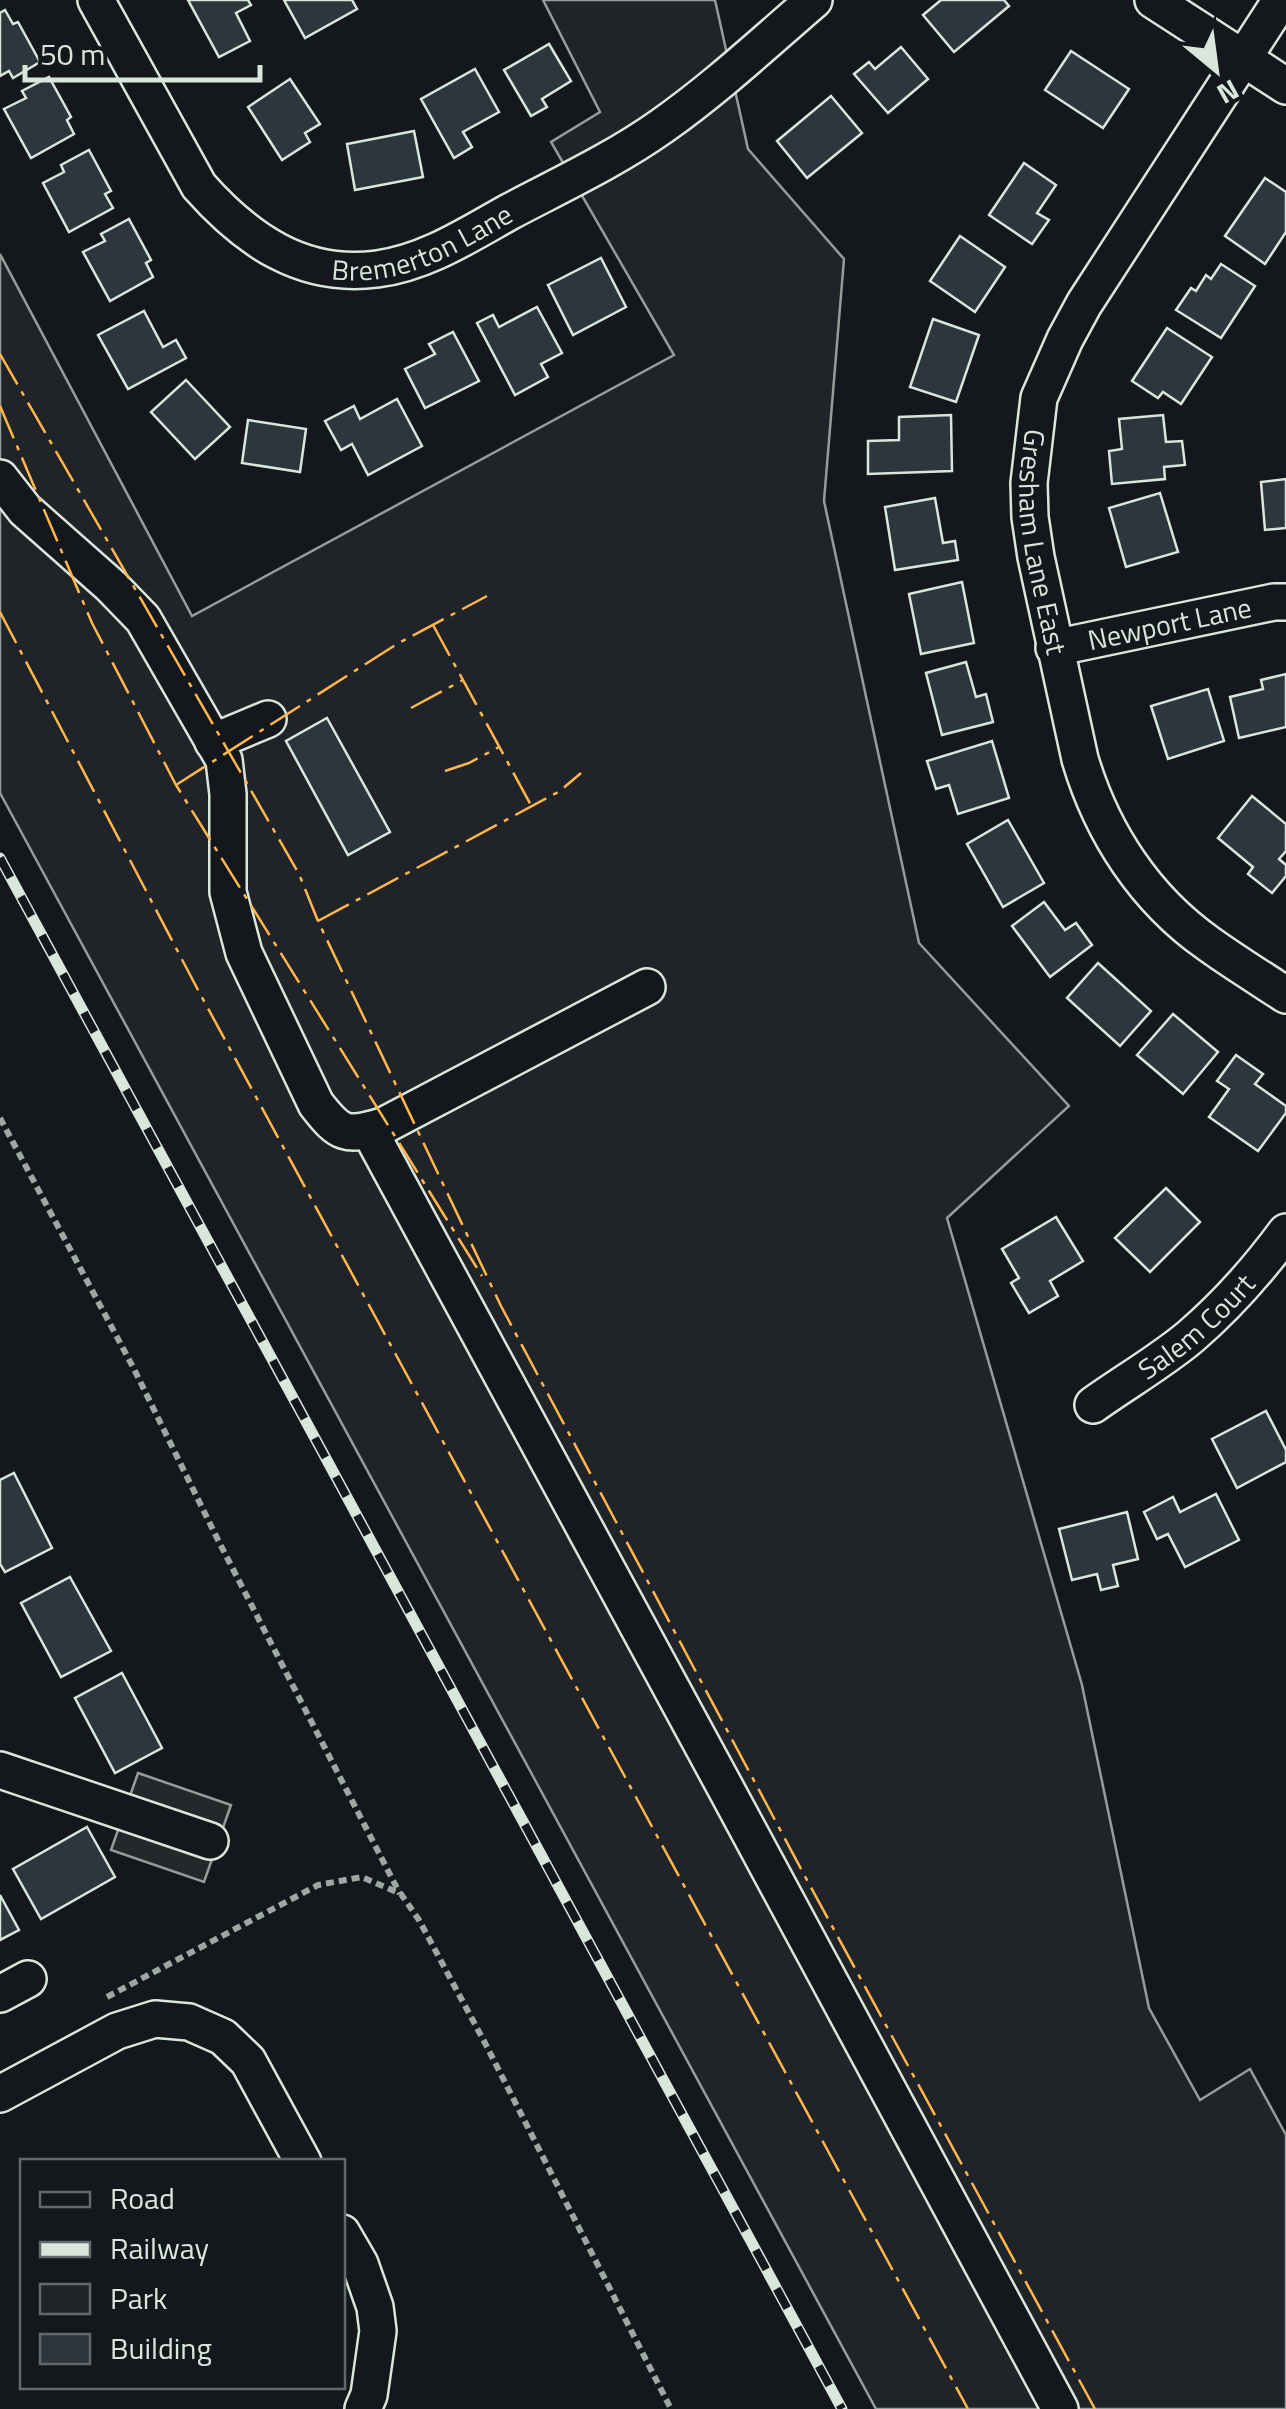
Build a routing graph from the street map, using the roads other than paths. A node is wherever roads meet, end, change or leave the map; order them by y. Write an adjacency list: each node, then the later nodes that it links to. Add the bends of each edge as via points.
1 (96, 0): 2 (street, Bremerton Lane, via 199,186 218,208 272,250 344,270 378,270 437,251 632,146 712,89)
2 (814, 0)
3 (1153, 0): 5 (street)
4 (1281, 0): 5 (street, Gresham Lane East)
5 (1243, 58): 6 (street); 9 (street, Gresham Lane East, via 1084,304 1039,398 1030,517)
6 (1286, 86)
7 (0, 478): 11 (street, via 25,510 143,619)
8 (1286, 602): 9 (street, Newport Lane)
9 (1054, 648): 13 (street, Gresham Lane East, via 1086,781 1135,873 1195,934)
10 (268, 719): 11 (street)
11 (214, 742): 14 (street, via 224,760 228,892 244,952 316,1104 333,1126 356,1134)
12 (648, 987): 14 (street)
13 (1286, 995)
14 (370, 1130): 23 (street)
15 (1286, 1232): 16 (street, Salem Court, via 1188,1338)
16 (1093, 1405)
17 (0, 1770): 18 (street)
18 (210, 1841)
19 (0, 2094): 20 (street, via 117,2031 155,2019 189,2022 223,2037 248,2061)
20 (301, 2159)
21 (345, 2239): 22 (street, via 377,2319)
22 (364, 2409)
23 (1060, 2409)

